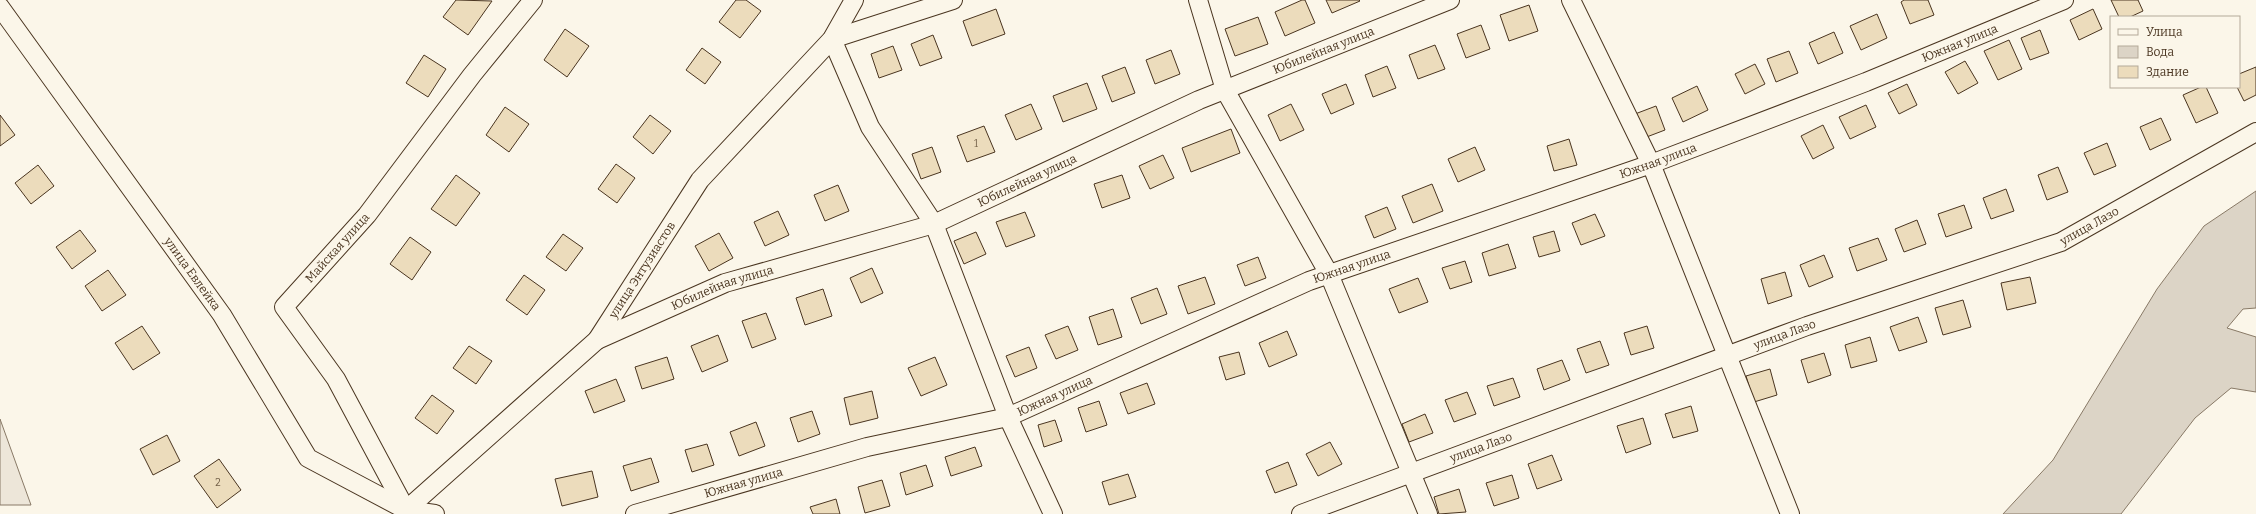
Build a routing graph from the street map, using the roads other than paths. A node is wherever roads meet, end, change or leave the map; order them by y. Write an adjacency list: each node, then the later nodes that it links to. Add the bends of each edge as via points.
1 (533, 0): 19 (street, Майская улица, via 472,75 367,216 284,307 336,379)
2 (854, 0): 9 (street, улица Энтузиастов)
3 (953, 0): 9 (street)
4 (1198, 0): 10 (street)
5 (1450, 0): 10 (street, Юбилейная улица)
6 (1571, 0): 12 (street)
7 (2064, 0): 12 (street, Южная улица, via 1866,82)
8 (0, 6): 19 (street, улица Евлейка, via 222,315 308,458)
9 (832, 39): 13 (street, via 870,127); 15 (street, улица Энтузиастов, via 700,180)
10 (1224, 90): 13 (street, Юбилейная улица); 14 (street)
11 (2256, 132): 16 (street, улица Лазо, via 2061,242 1807,326)
12 (1651, 164): 14 (street, Южная улица); 16 (street)
13 (934, 224): 15 (street, Юбилейная улица, via 725,283); 17 (street)
14 (1329, 274): 17 (street, Южная улица); 18 (street)
15 (597, 340): 19 (street, улица Энтузиастов)
16 (1729, 357): 18 (street, улица Лазо); 25 (street)
17 (1008, 417): 21 (street, Южная улица, via 867,447); 22 (street)
18 (1412, 472): 23 (street, улица Лазо); 24 (street)
19 (408, 512): 20 (street)
20 (435, 514)
21 (635, 514)
22 (1053, 514)
23 (1301, 514)
24 (1428, 514)
25 (1790, 514)

